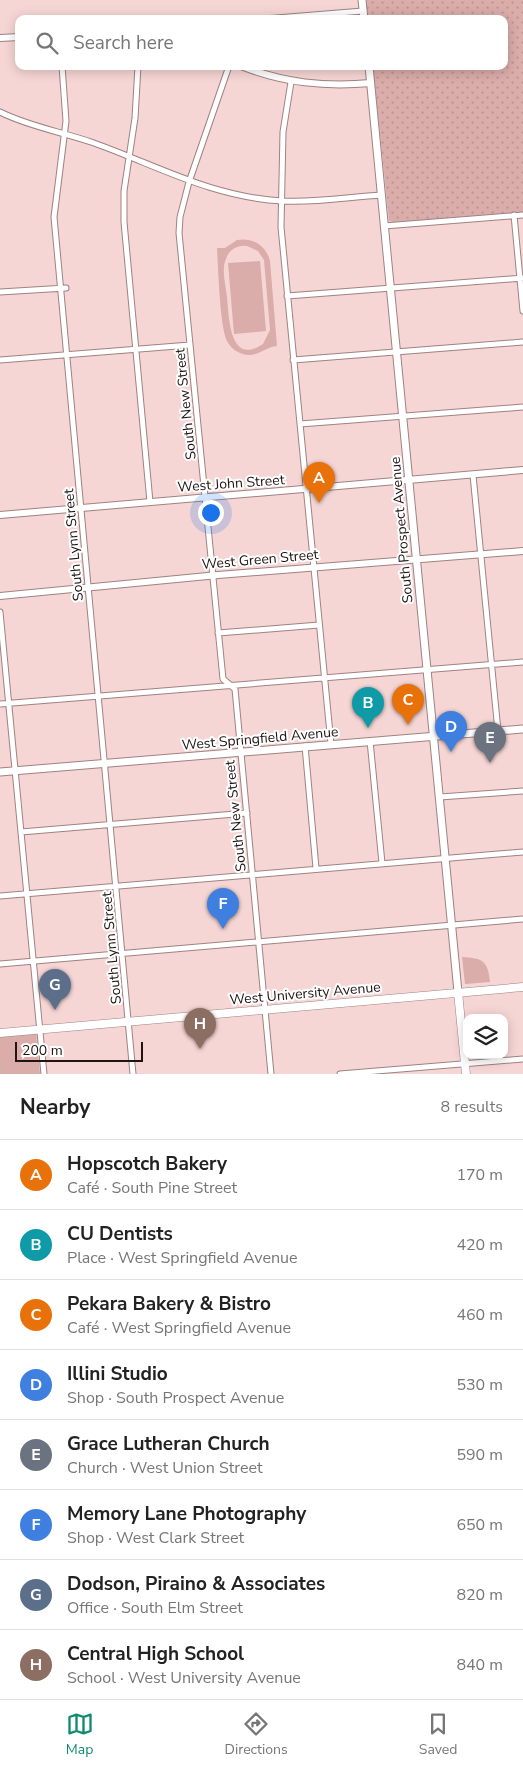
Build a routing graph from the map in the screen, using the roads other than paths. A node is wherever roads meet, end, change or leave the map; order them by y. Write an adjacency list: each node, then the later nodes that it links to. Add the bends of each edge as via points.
1 (362, 0): 2 (main road)
2 (364, 15)
3 (15, 36): 4 (street)
4 (0, 38)
5 (62, 70): 13 (street, South Lynn Street, via 66,110)
6 (138, 70): 14 (street)
7 (227, 70): 15 (street, South New Street)
8 (254, 70): 10 (street)
9 (369, 70): 11 (main road, South Prospect Avenue)
10 (291, 82): 11 (street, via 330,86); 17 (street, via 283,132)
11 (370, 83): 16 (main road, South Prospect Avenue)
12 (0, 112): 13 (street, via 23,123)
13 (64, 133): 14 (street); 22 (street, South Lynn Street, via 54,217)
14 (129, 155): 15 (street); 30 (street, via 124,222)
15 (189, 182): 17 (street, via 239,196); 29 (street, South New Street, via 179,233)
16 (381, 195): 17 (street); 20 (main road, South Prospect Avenue)
17 (282, 201): 26 (street)
18 (523, 214): 19 (street)
19 (514, 215): 20 (street); 21 (street)
20 (384, 226): 24 (main road, South Prospect Avenue)
21 (521, 278): 24 (street); 27 (street)
22 (59, 288): 23 (street); 25 (street); 32 (street, South Lynn Street)
23 (66, 288)
24 (390, 288): 26 (street); 31 (main road, South Prospect Avenue)
25 (0, 292)
26 (287, 296): 34 (street)
27 (523, 311)
28 (523, 342): 31 (street)
29 (190, 345): 30 (street); 42 (street, South New Street)
30 (136, 349): 32 (street); 43 (street)
31 (397, 352): 34 (street); 36 (main road, South Prospect Avenue)
32 (66, 354): 33 (street); 44 (street, South Lynn Street)
33 (0, 360)
34 (293, 360): 37 (street)
35 (523, 407): 36 (street)
36 (403, 416): 37 (street); 40 (main road, South Prospect Avenue)
37 (300, 424): 41 (street)
38 (523, 470): 39 (street, West John Street)
39 (473, 475): 40 (street, West John Street); 47 (street)
40 (409, 481): 41 (street, West John Street); 48 (main road, South Prospect Avenue)
41 (306, 490): 42 (street, West John Street); 49 (street)
42 (205, 498): 43 (street, West John Street); 50 (street, South New Street)
43 (150, 502): 44 (street, West John Street)
44 (82, 508): 45 (street, West John Street); 51 (street, South Lynn Street)
45 (0, 515)
46 (523, 551): 47 (street, West Green Street)
47 (480, 554): 48 (street, West Green Street); 57 (street)
48 (416, 559): 49 (street, West Green Street); 58 (main road, South Prospect Avenue)
49 (313, 567): 50 (street, West Green Street); 54 (street)
50 (212, 576): 51 (street, West Green Street); 55 (street, South New Street)
51 (88, 588): 52 (street, West Green Street); 61 (street, South Lynn Street)
52 (0, 596)
53 (0, 612): 62 (street)
54 (319, 625): 55 (street); 59 (street)
55 (218, 634): 60 (street, South New Street, via 223,680)
56 (523, 662): 57 (street)
57 (491, 664): 58 (street); 65 (street)
58 (427, 669): 59 (street); 66 (main road, South Prospect Avenue)
59 (324, 677): 60 (street); 68 (street)
60 (229, 686): 61 (street); 70 (street, South New Street, via 235,690)
61 (100, 696): 62 (street); 71 (street, South Lynn Street)
62 (9, 703): 63 (street); 72 (street)
63 (0, 704)
64 (523, 729): 65 (main road, West Springfield Avenue)
65 (498, 731): 66 (main road, West Springfield Avenue)
66 (433, 736): 67 (main road, West Springfield Avenue); 75 (main road, South Prospect Avenue)
67 (370, 741): 68 (main road, West Springfield Avenue); 81 (street)
68 (330, 744): 69 (main road, West Springfield Avenue)
69 (305, 746): 70 (main road, West Springfield Avenue); 82 (street)
70 (240, 752): 71 (main road, West Springfield Avenue); 76 (street, South New Street)
71 (105, 763): 72 (main road, West Springfield Avenue); 77 (street, South Lynn Street)
72 (15, 771): 73 (main road, West Springfield Avenue); 78 (street)
73 (0, 772)
74 (523, 791): 75 (street)
75 (440, 797): 80 (main road, South Prospect Avenue)
76 (247, 813): 77 (street); 83 (street, South New Street)
77 (111, 824): 78 (street); 84 (street, South Lynn Street)
78 (21, 832): 85 (street)
79 (523, 852): 80 (street)
80 (445, 858): 81 (street); 88 (main road, South Prospect Avenue)
81 (382, 863): 82 (street)
82 (316, 868): 83 (street)
83 (252, 874): 84 (street); 89 (street, South New Street)
84 (116, 885): 85 (street); 90 (street, South Lynn Street)
85 (27, 893): 86 (street); 91 (street)
86 (0, 896)
87 (523, 919): 88 (street)
88 (452, 925): 89 (street); 94 (main road, South Prospect Avenue)
89 (258, 940): 90 (street); 95 (street, South New Street)
90 (122, 953): 91 (street); 96 (street, South Lynn Street)
91 (33, 961): 92 (street); 97 (street)
92 (0, 964)
93 (523, 987): 94 (main road, West University Avenue)
94 (458, 992): 95 (main road, West University Avenue); 100 (main road)
95 (264, 1010): 96 (main road, West University Avenue); 103 (street, South New Street)
96 (128, 1021): 97 (main road, West University Avenue); 102 (street, South Lynn Street)
97 (39, 1029): 98 (main road, West University Avenue); 101 (street)
98 (0, 1033)
99 (523, 1059): 100 (street)
100 (465, 1064): 104 (street); 105 (main road)
101 (44, 1074)
102 (133, 1074)
103 (271, 1074)
104 (340, 1074)
105 (466, 1074)

